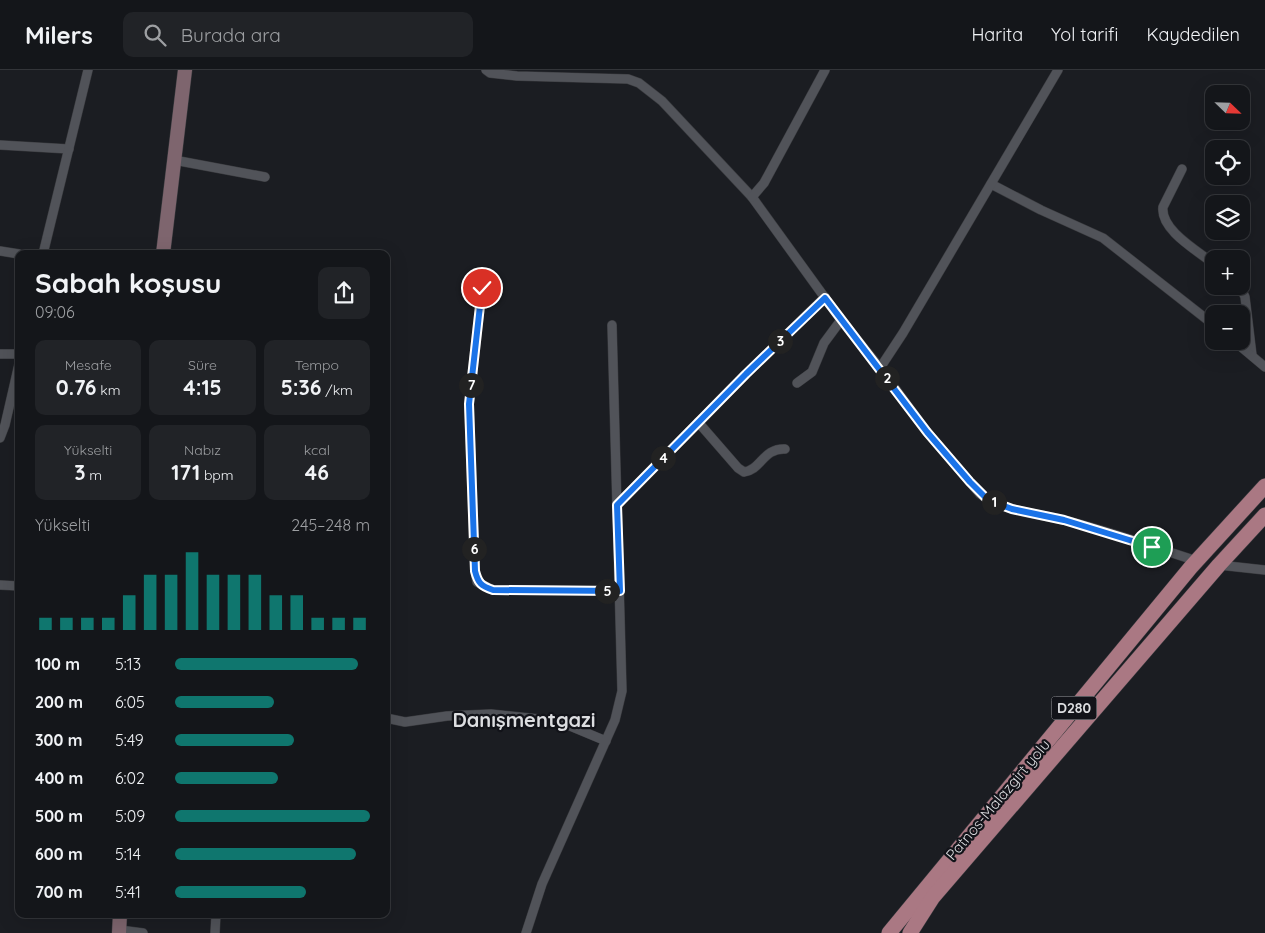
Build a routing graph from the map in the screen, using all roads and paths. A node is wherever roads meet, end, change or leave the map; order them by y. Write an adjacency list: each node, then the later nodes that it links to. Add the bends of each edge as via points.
1 (88, 70): 7 (street)
2 (185, 70): 8 (street)
3 (486, 70): 12 (street, via 517,76 628,79 639,83 662,101)
4 (825, 70): 12 (street, via 764,183)
5 (1058, 70): 11 (street)
6 (0, 145): 7 (street)
7 (69, 149): 13 (street)
8 (174, 160): 10 (street); 14 (street)
9 (1182, 169): 17 (street, via 1162,207 1162,214 1175,233)
10 (265, 177)
11 (991, 184): 21 (street, via 1103,238); 29 (street)
12 (752, 197): 20 (street)
13 (45, 250)
14 (163, 250)
15 (0, 251): 16 (street)
16 (15, 253)
17 (1205, 257)
18 (482, 288): 43 (street, via 469,404 477,582 493,590)
19 (1243, 295): 27 (street)
20 (825, 298): 22 (street); 32 (street)
21 (1205, 318)
22 (841, 320): 29 (street); 31 (street, via 824,343 812,372)
23 (612, 325): 36 (street)
24 (1246, 350): 27 (street)
25 (0, 354): 26 (street)
26 (15, 354)
27 (1252, 355): 28 (street)
28 (1265, 366)
29 (880, 368): 38 (street, via 927,432 988,500)
30 (15, 381): 33 (street)
31 (797, 383)
32 (698, 422): 34 (street, via 744,472 751,470 772,451); 36 (street)
33 (0, 438)
34 (785, 449)
35 (1265, 486): 38 (main road, Patnos-Malazgirt yolu / D280)
36 (617, 505): 43 (street)
37 (1265, 515): 39 (main road, D280)
38 (1197, 561): 52 (main road, Patnos-Malazgirt yolu / D280)
39 (1219, 565): 40 (street); 53 (main road, D280, via 933,897)
40 (1265, 570)
41 (0, 585): 42 (street)
42 (15, 586)
43 (620, 591): 45 (street, via 622,691 616,720)
44 (390, 719): 45 (street, via 405,722 491,714 558,721)
45 (606, 741): 51 (street, via 542,884)
46 (120, 918): 48 (street)
47 (216, 918): 50 (street)
48 (119, 932): 49 (street)
49 (143, 933)
50 (216, 933)
51 (526, 933)
52 (888, 933)
53 (910, 933)

